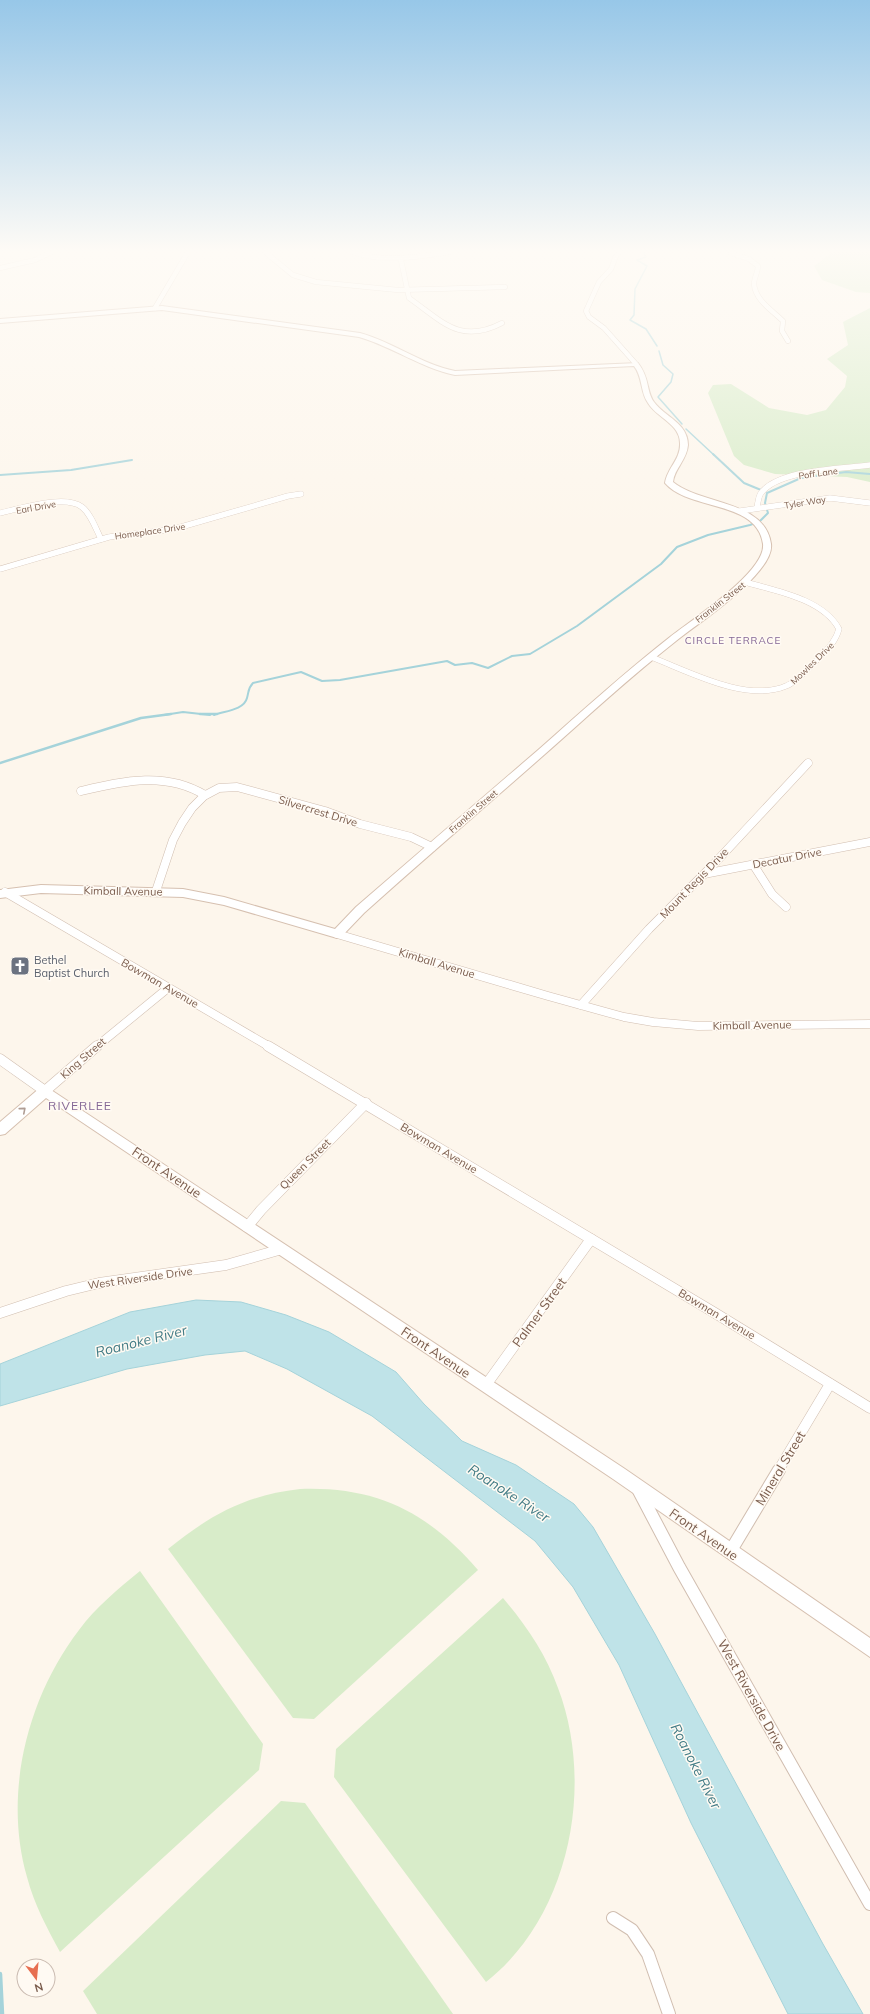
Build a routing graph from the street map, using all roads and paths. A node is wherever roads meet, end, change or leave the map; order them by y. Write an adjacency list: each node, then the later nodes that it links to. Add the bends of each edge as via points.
1 (392, 346): 3 (street, via 432,367 455,373)
2 (620, 346): 3 (street, Franklin Street)
3 (636, 364): 8 (street, Franklin Street, via 645,377 649,400 678,428 683,438 681,460 669,477 670,483 681,491)
4 (870, 465): 7 (street, Poff Lane, via 791,477 764,490 758,499)
5 (301, 494): 10 (street, Homeplace Drive, via 174,529)
6 (870, 503): 7 (street, Tyler Way, via 830,498)
7 (759, 508): 8 (street, Tyler Way)
8 (740, 512): 12 (street, Franklin Street, via 757,525 767,543 767,555 759,568)
9 (0, 513): 10 (street, Earl Drive, via 53,503 73,504 82,508)
10 (101, 539): 11 (street, Homeplace Drive)
11 (0, 569)
12 (745, 582): 13 (street, Franklin Street); 13 (street, Mowles Drive, via 818,608 832,615 839,626 836,640 789,686 774,691 747,691)
13 (651, 657): 18 (street, Franklin Street)
14 (808, 763): 20 (street, Mount Regis Drive)
15 (81, 791): 16 (street, via 124,782 160,781 190,786)
16 (205, 795): 18 (street, Silvercrest Drive, via 219,788 237,787 411,837); 21 (street, Silvercrest Drive, via 180,825)
17 (870, 842): 19 (street, Decatur Drive)
18 (432, 847): 24 (street, Franklin Street, via 360,910)
19 (752, 864): 20 (street, Decatur Drive); 23 (street, via 772,894)
20 (704, 874): 26 (street, Mount Regis Drive, via 649,929)
21 (156, 892): 22 (street, Kimball Avenue, via 41,889); 24 (street, Kimball Avenue, via 183,893 216,899)
22 (3, 893): 25 (street, Bowman Avenue, via 50,917)
23 (786, 907)
24 (337, 934): 26 (street, Kimball Avenue)
25 (168, 988): 29 (street, King Street); 30 (street, Bowman Avenue)
26 (582, 1005): 27 (street, Kimball Avenue, via 624,1017 676,1025)
27 (870, 1024)
28 (0, 1059): 29 (street, Front Avenue)
29 (45, 1091): 31 (street, King Street, one-way to 29); 32 (street, Front Avenue)
30 (366, 1104): 32 (street, Queen Street); 33 (street, Bowman Avenue)
31 (0, 1130)
32 (247, 1226): 34 (street, Front Avenue)
33 (591, 1239): 36 (street, Bowman Avenue); 37 (street, Palmer Street)
34 (282, 1249): 35 (street, West Riverside Drive, via 226,1265 86,1286); 37 (street, Front Avenue)
35 (0, 1313)
36 (830, 1384): 38 (street, Bowman Avenue); 40 (street, Mineral Street)
37 (486, 1385): 39 (street, Front Avenue)
38 (870, 1408)
39 (636, 1485): 40 (street, Front Avenue); 42 (street, West Riverside Drive, via 679,1567)
40 (730, 1552): 41 (street, Front Avenue)
41 (870, 1648)
42 (870, 1904)
43 (613, 1918): 44 (street, via 632,1930 648,1954)
44 (669, 2014)

